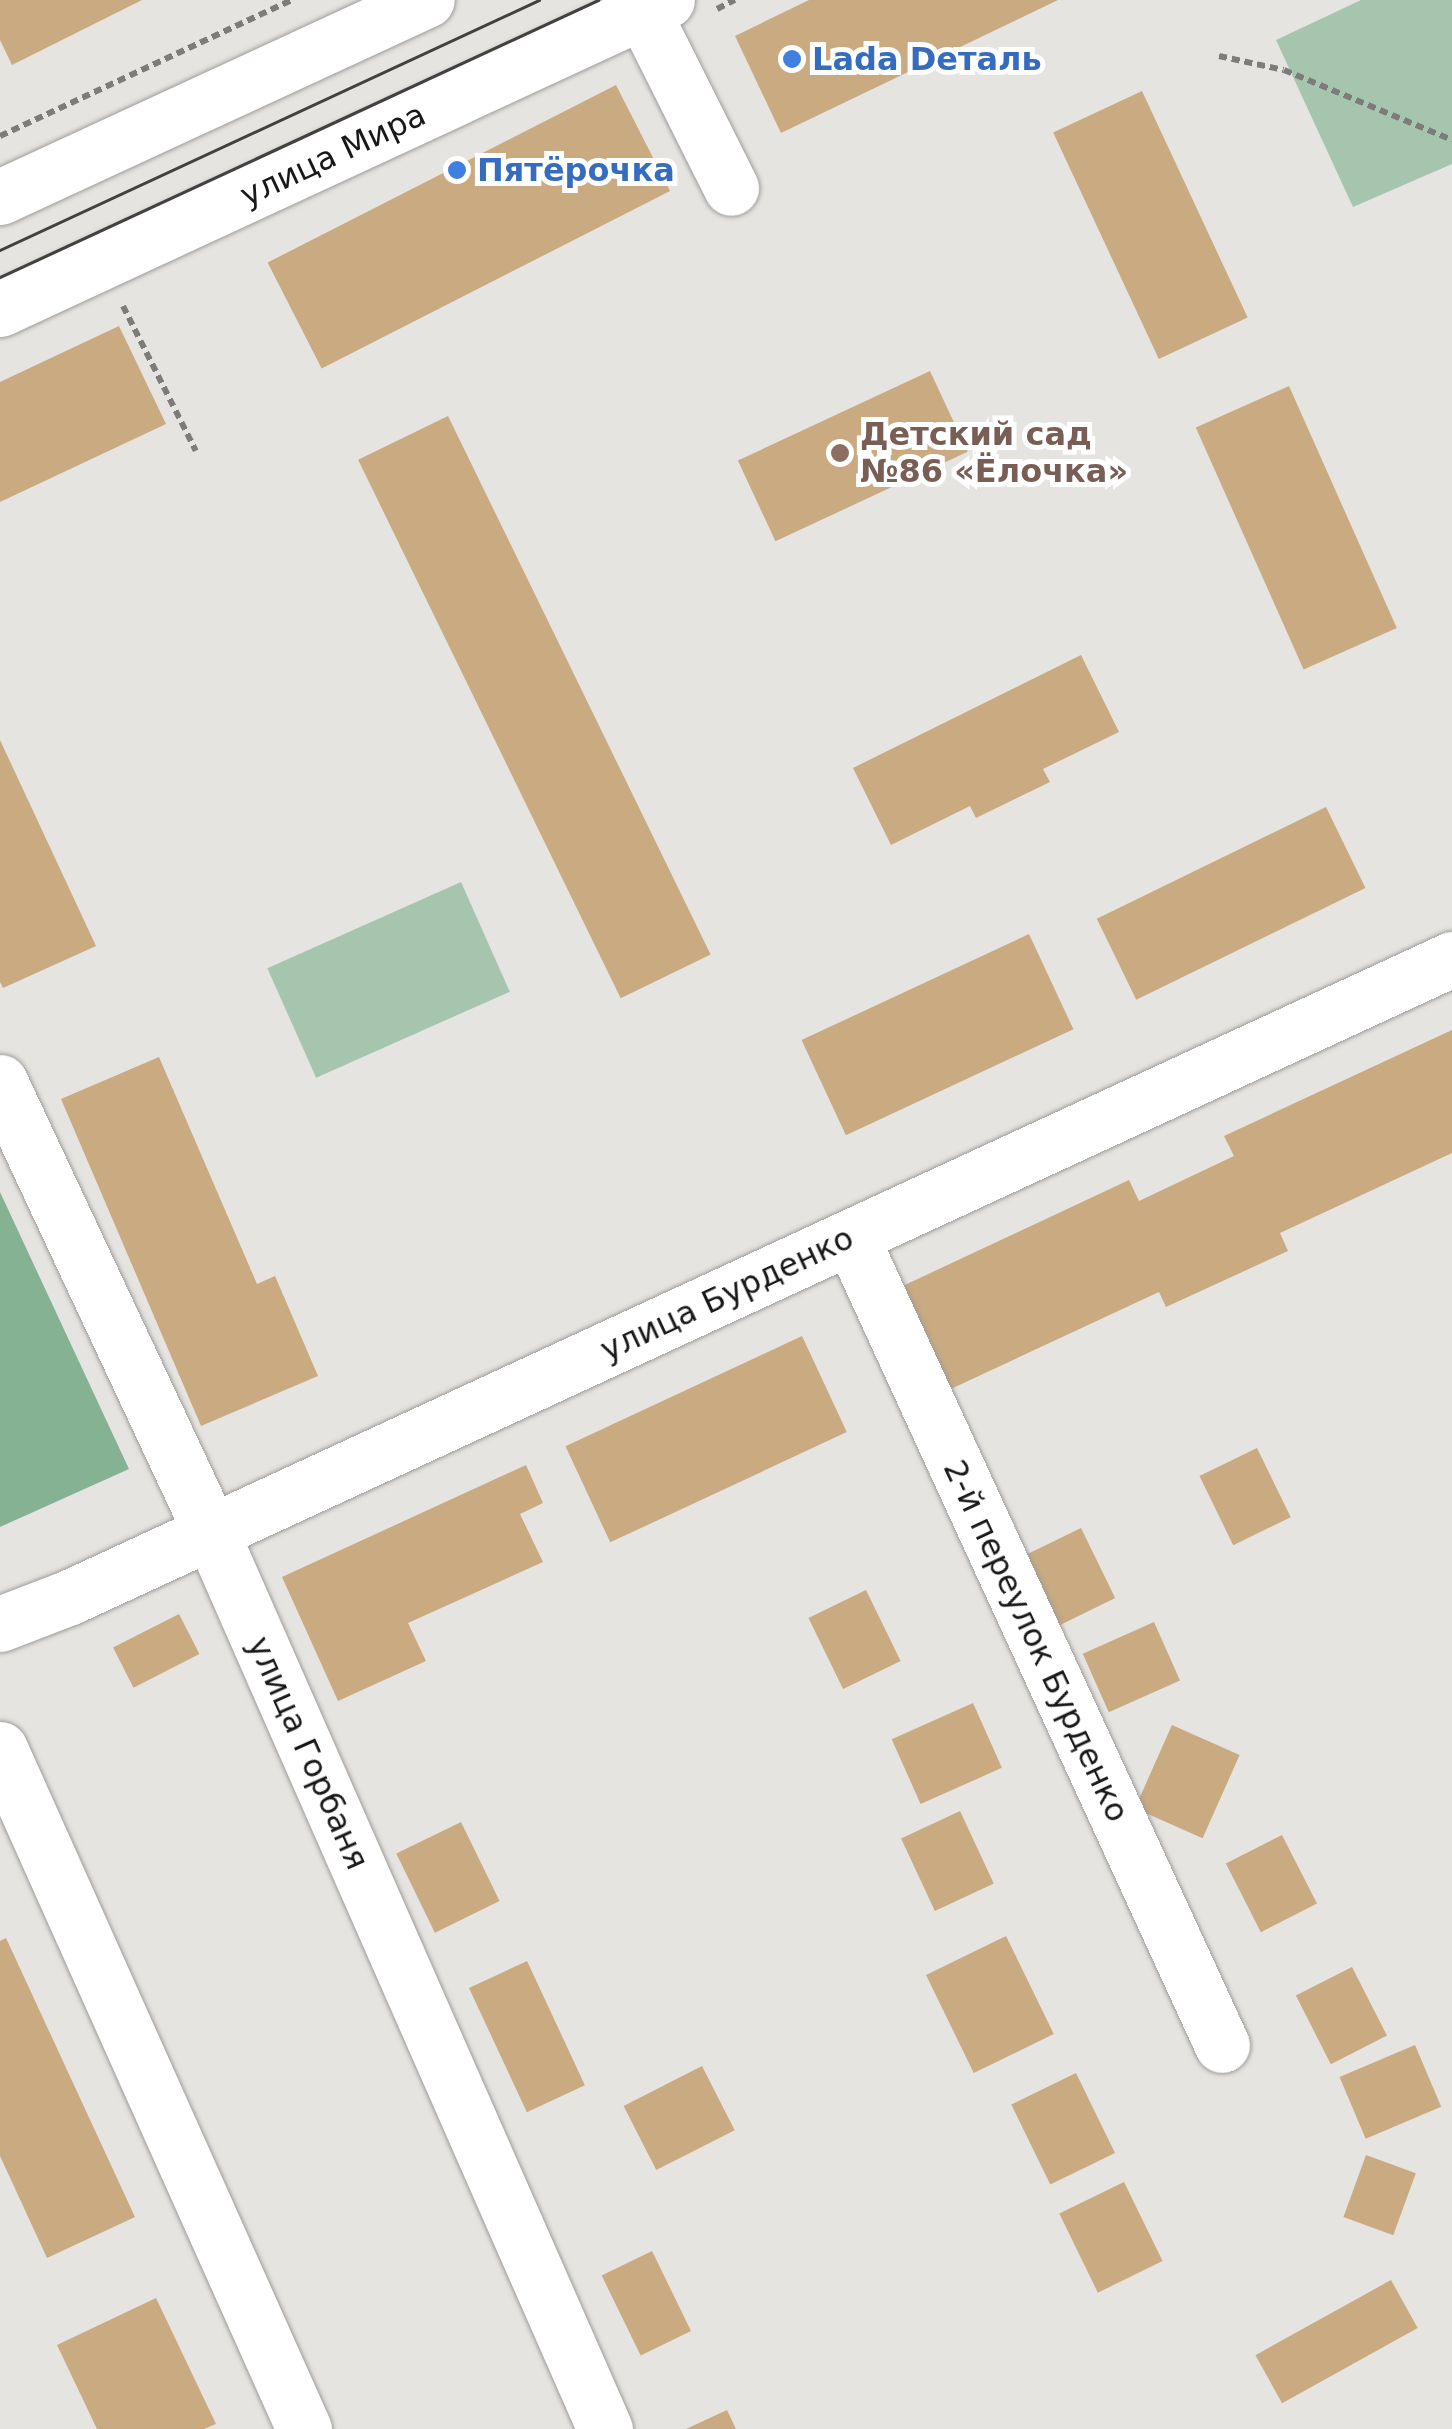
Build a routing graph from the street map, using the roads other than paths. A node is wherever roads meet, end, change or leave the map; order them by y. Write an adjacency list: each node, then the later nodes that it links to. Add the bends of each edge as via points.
1 (427, 0): 4 (street)
2 (648, 4): 3 (street); 5 (street, улица Мира)
3 (731, 188)
4 (0, 197)
5 (0, 309)
6 (1452, 959): 8 (street, улица Бурденко)
7 (0, 1082): 9 (street, улица Горбаня)
8 (850, 1237): 9 (street, улица Бурденко); 12 (street, 2-й переулок Бурденко)
9 (211, 1532): 10 (street, улица Бурденко); 14 (street, улица Горбаня)
10 (0, 1624)
11 (0, 1749): 13 (street)
12 (1222, 2045)
13 (304, 2429)
14 (605, 2429)

